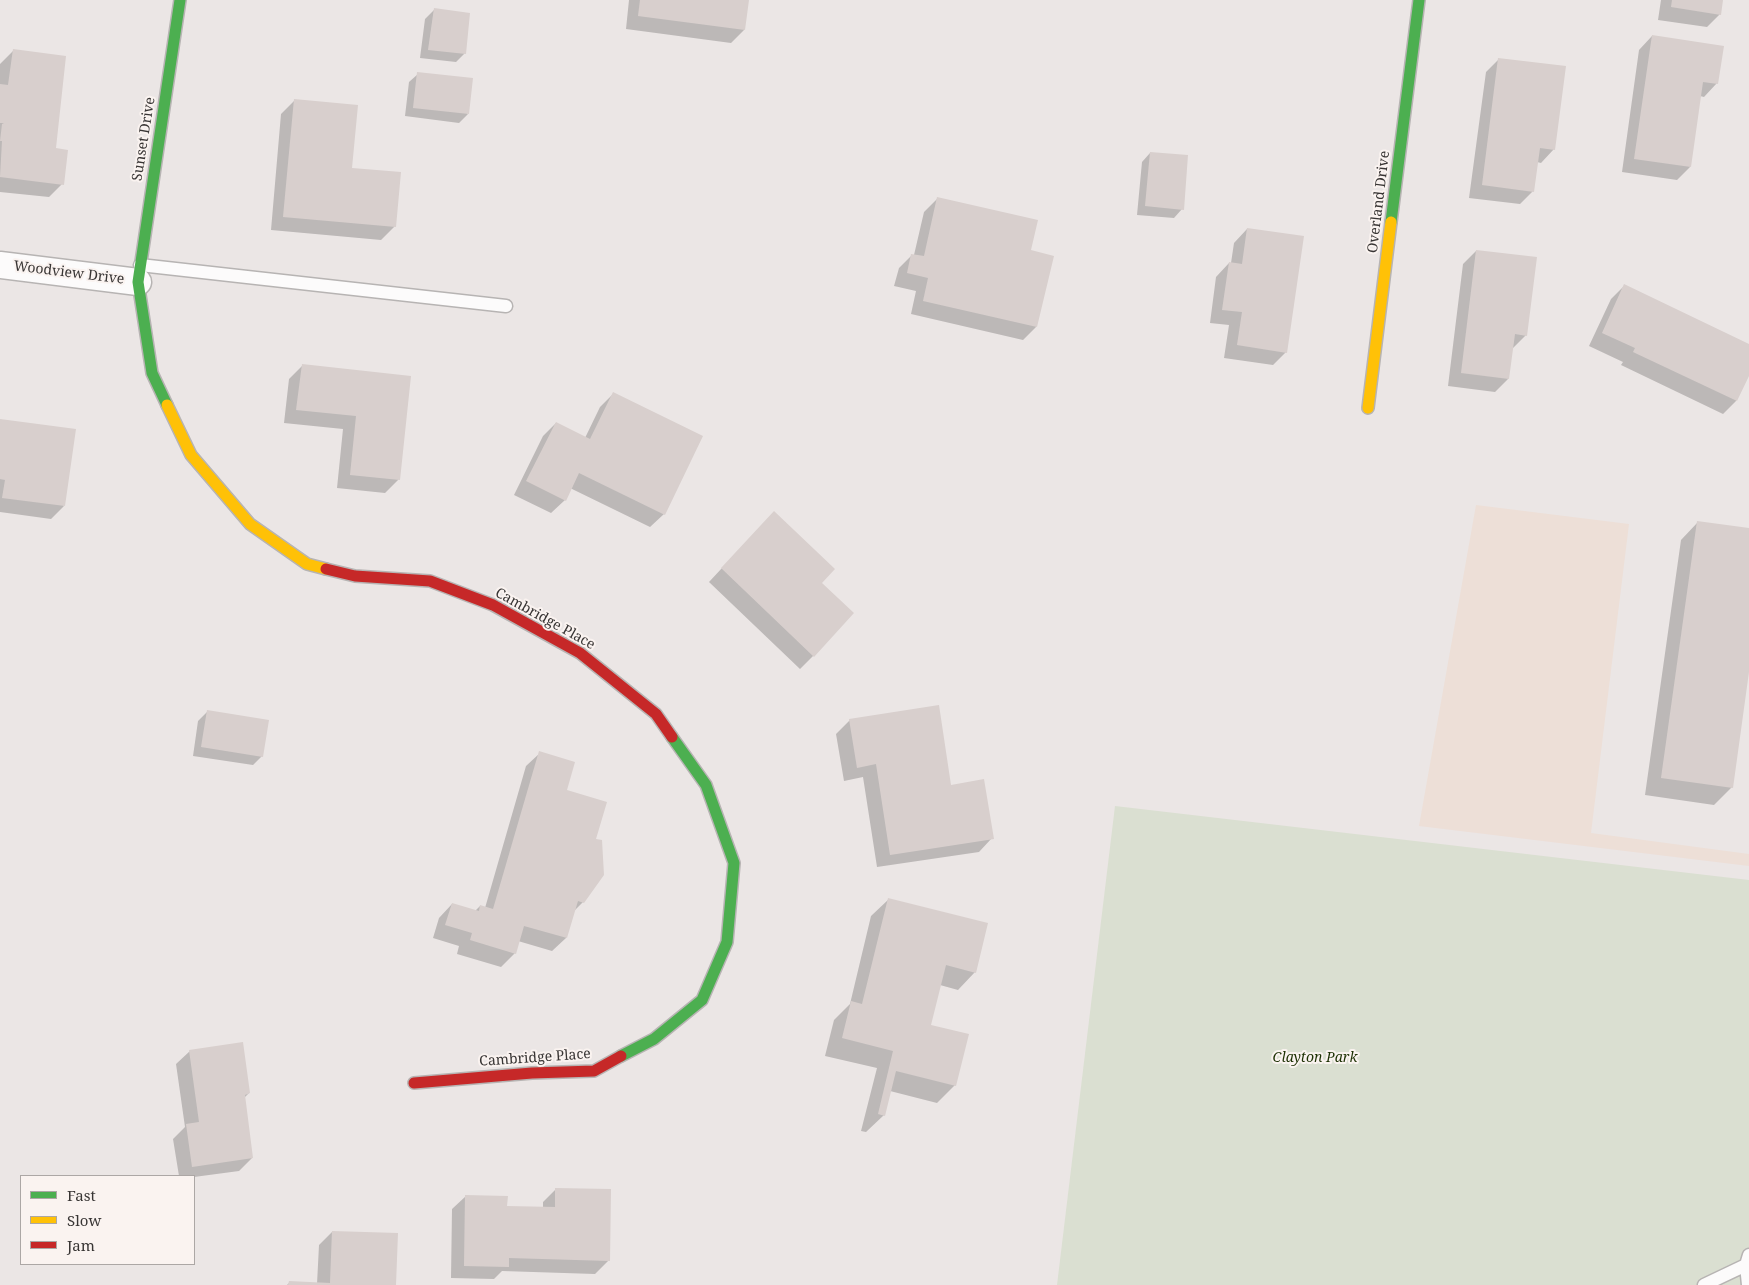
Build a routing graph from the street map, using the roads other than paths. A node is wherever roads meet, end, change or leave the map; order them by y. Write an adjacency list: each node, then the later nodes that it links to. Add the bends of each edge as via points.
1 (180, 0): 4 (street, Sunset Drive)
2 (1419, 0): 6 (street, Overland Drive)
3 (0, 265): 4 (street, Woodview Drive)
4 (139, 274): 5 (lane); 7 (street, Cambridge Place, via 152,373 191,455 250,524 307,564 355,576 430,581 493,605 580,653 656,714 706,785 734,863 727,942 702,1000 654,1039 594,1071)
5 (506, 306)
6 (1368, 408)
7 (414, 1083)
8 (1748, 1260): 9 (lane); 10 (lane)
9 (1704, 1285)
10 (1748, 1285)

